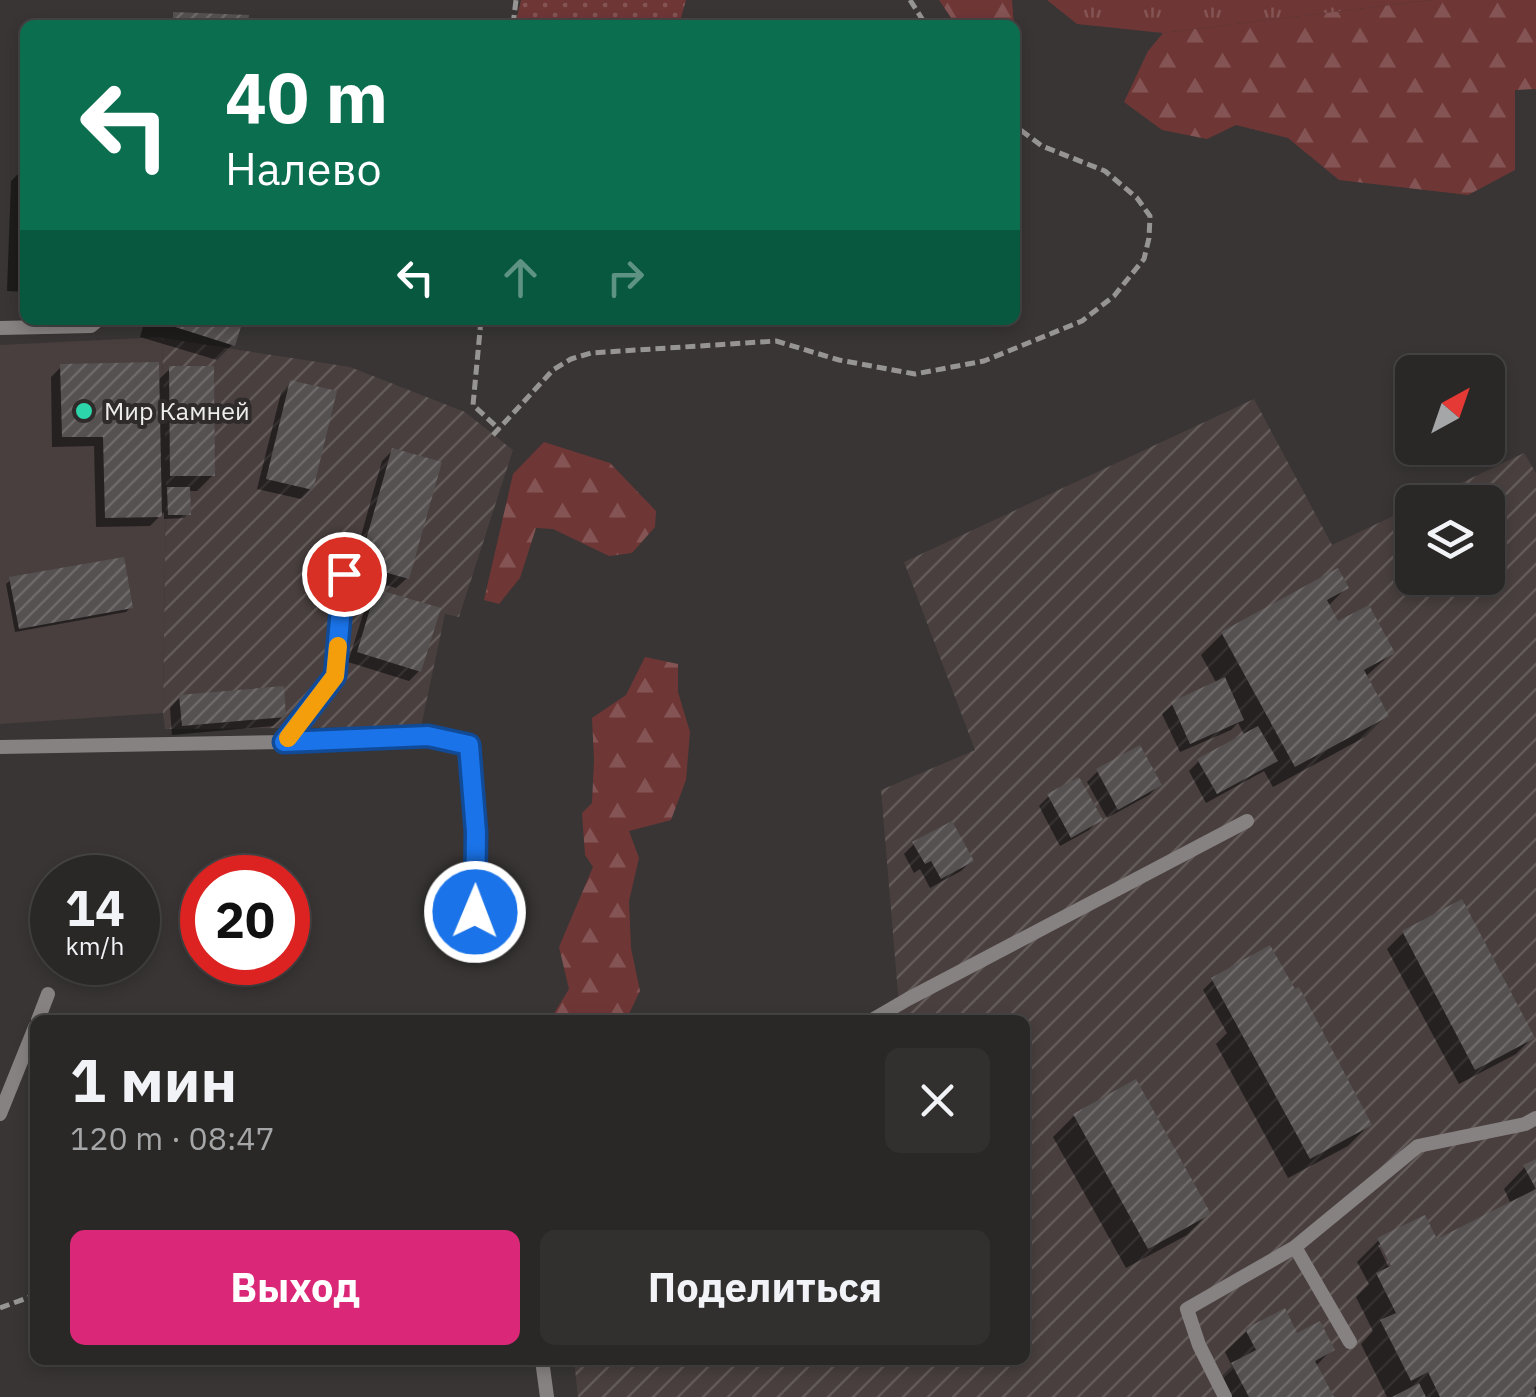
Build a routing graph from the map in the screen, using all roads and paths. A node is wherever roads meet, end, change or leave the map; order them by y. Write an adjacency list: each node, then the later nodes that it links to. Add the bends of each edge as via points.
1 (1020, 130): 3 (path, via 1042,146 1105,170 1150,216 1150,238 1144,260 1082,321 984,360 914,374 776,341 591,353 553,370 496,432 473,405)
2 (93, 325): 4 (lane)
3 (481, 325)
4 (0, 328)
5 (344, 574): 6 (lane, via 335,676)
6 (284, 742): 7 (lane); 9 (lane, via 428,736 469,745)
7 (0, 747)
8 (1247, 821): 12 (lane)
9 (475, 952)
10 (48, 994): 11 (lane)
11 (40, 1015)
12 (881, 1015)
13 (30, 1039): 14 (lane)
14 (0, 1114)
15 (1536, 1118): 16 (lane, via 1418,1146)
16 (1296, 1247): 19 (lane); 22 (lane, via 1187,1309)
17 (30, 1297): 18 (path)
18 (0, 1308)
19 (1350, 1342)
20 (543, 1365): 21 (lane)
21 (547, 1397)
22 (1225, 1397)

